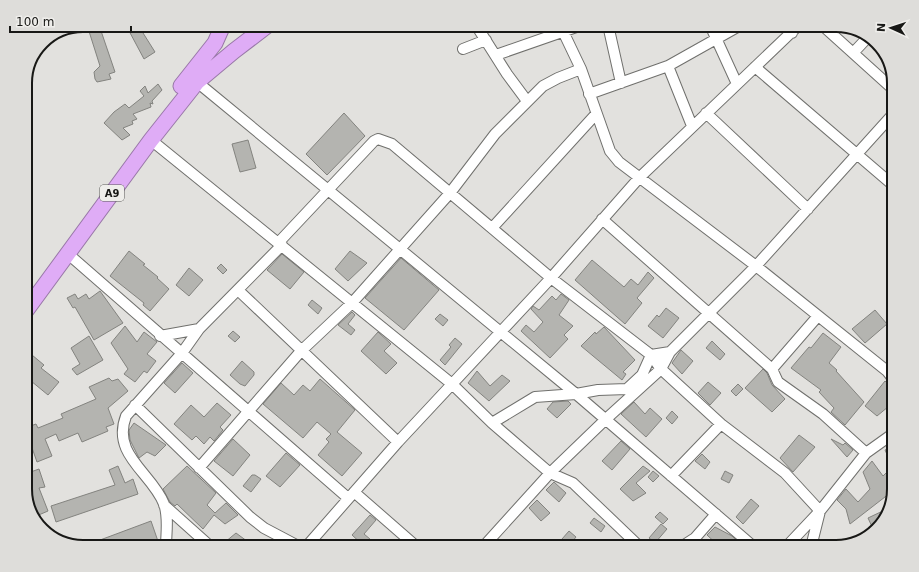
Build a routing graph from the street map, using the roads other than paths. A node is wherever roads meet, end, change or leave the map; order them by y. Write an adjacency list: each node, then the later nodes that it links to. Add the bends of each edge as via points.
1 (220, 32): 44 (highway, A9, via 208,54 143,134)
2 (259, 32): 20 (highway, A9)
3 (481, 32): 11 (street)
4 (551, 32): 16 (street)
5 (563, 32): 19 (street)
6 (610, 32): 21 (street)
7 (713, 32): 12 (street)
8 (729, 32): 12 (street)
9 (830, 32): 15 (street)
10 (792, 34): 18 (street)
11 (486, 40): 14 (street); 16 (street)
12 (716, 40): 17 (street); 23 (street)
13 (865, 41): 15 (street)
14 (462, 49)
15 (854, 52): 22 (street)
16 (496, 55): 25 (street)
17 (668, 66): 21 (street); 29 (street)
18 (755, 67): 23 (street); 31 (street)
19 (581, 69): 24 (street); 25 (street, via 549,82)
20 (197, 82): 30 (highway, A9); 34 (street)
21 (621, 83): 24 (street)
22 (887, 83)
23 (737, 84): 26 (street)
24 (589, 94): 27 (street)
25 (527, 101): 35 (street, via 495,134)
26 (706, 113): 29 (street); 36 (street)
27 (596, 114): 32 (street, via 610,151); 38 (street)
28 (887, 120): 31 (street)
29 (692, 126): 32 (street)
30 (151, 140): 39 (street); 41 (highway, A9)
31 (858, 154): 33 (street); 36 (street)
32 (639, 178): 37 (street); 42 (street)
33 (887, 180)
34 (327, 189): 35 (street, via 378,139 392,144); 39 (street); 40 (street)
35 (450, 193): 38 (street); 40 (street)
36 (808, 209): 42 (street)
37 (602, 219): 43 (street); 48 (street)
38 (492, 227): 43 (street)
39 (280, 244): 45 (street); 47 (street)
40 (399, 249): 47 (street); 51 (street)
41 (67, 254): 46 (highway, A9); 52 (street)
42 (756, 266): 48 (street); 49 (street)
43 (551, 278): 51 (street); 56 (street)
44 (32, 285)
45 (238, 290): 50 (street); 53 (street)
46 (32, 302)
47 (352, 303): 53 (street); 60 (street)
48 (709, 313): 54 (street); 58 (street)
49 (818, 316): 58 (street); 59 (street)
50 (199, 329): 52 (street); 55 (street)
51 (500, 332): 60 (street); 61 (street)
52 (160, 336): 55 (street)
53 (301, 351): 63 (street); 68 (street)
54 (670, 352): 56 (street); 57 (street)
55 (182, 353): 62 (street); 63 (street)
56 (651, 355): 57 (street); 61 (street, via 642,375 627,389)
57 (661, 369): 64 (street); 66 (street)
58 (772, 369): 69 (street, via 778,382 823,414)
59 (887, 371)
60 (452, 384): 65 (street); 68 (street)
61 (576, 394): 64 (street); 65 (street, via 535,397)
62 (135, 405): 70 (street); 74 (street, via 122,425 123,440 132,461 160,496)
63 (250, 411): 70 (street); 73 (street)
64 (606, 419): 71 (street); 72 (street)
65 (492, 423): 71 (street)
66 (721, 424): 72 (street); 75 (street, via 786,473)
67 (887, 438): 69 (street)
68 (398, 442): 73 (street)
69 (866, 453): 75 (street)
70 (199, 468): 79 (street, via 264,528)
71 (550, 473): 82 (street); 83 (street, via 573,482)
72 (671, 476): 76 (street)
73 (351, 495): 80 (street); 81 (street)
74 (164, 505): 77 (street); 78 (street)
75 (820, 511): 86 (street); 87 (street)
76 (716, 514): 84 (street); 85 (street)
77 (166, 540)
78 (203, 540)
79 (287, 540)
80 (312, 540)
81 (408, 540)
82 (489, 540)
83 (633, 540)
84 (692, 540)
85 (746, 540)
86 (793, 540)
87 (813, 540)

